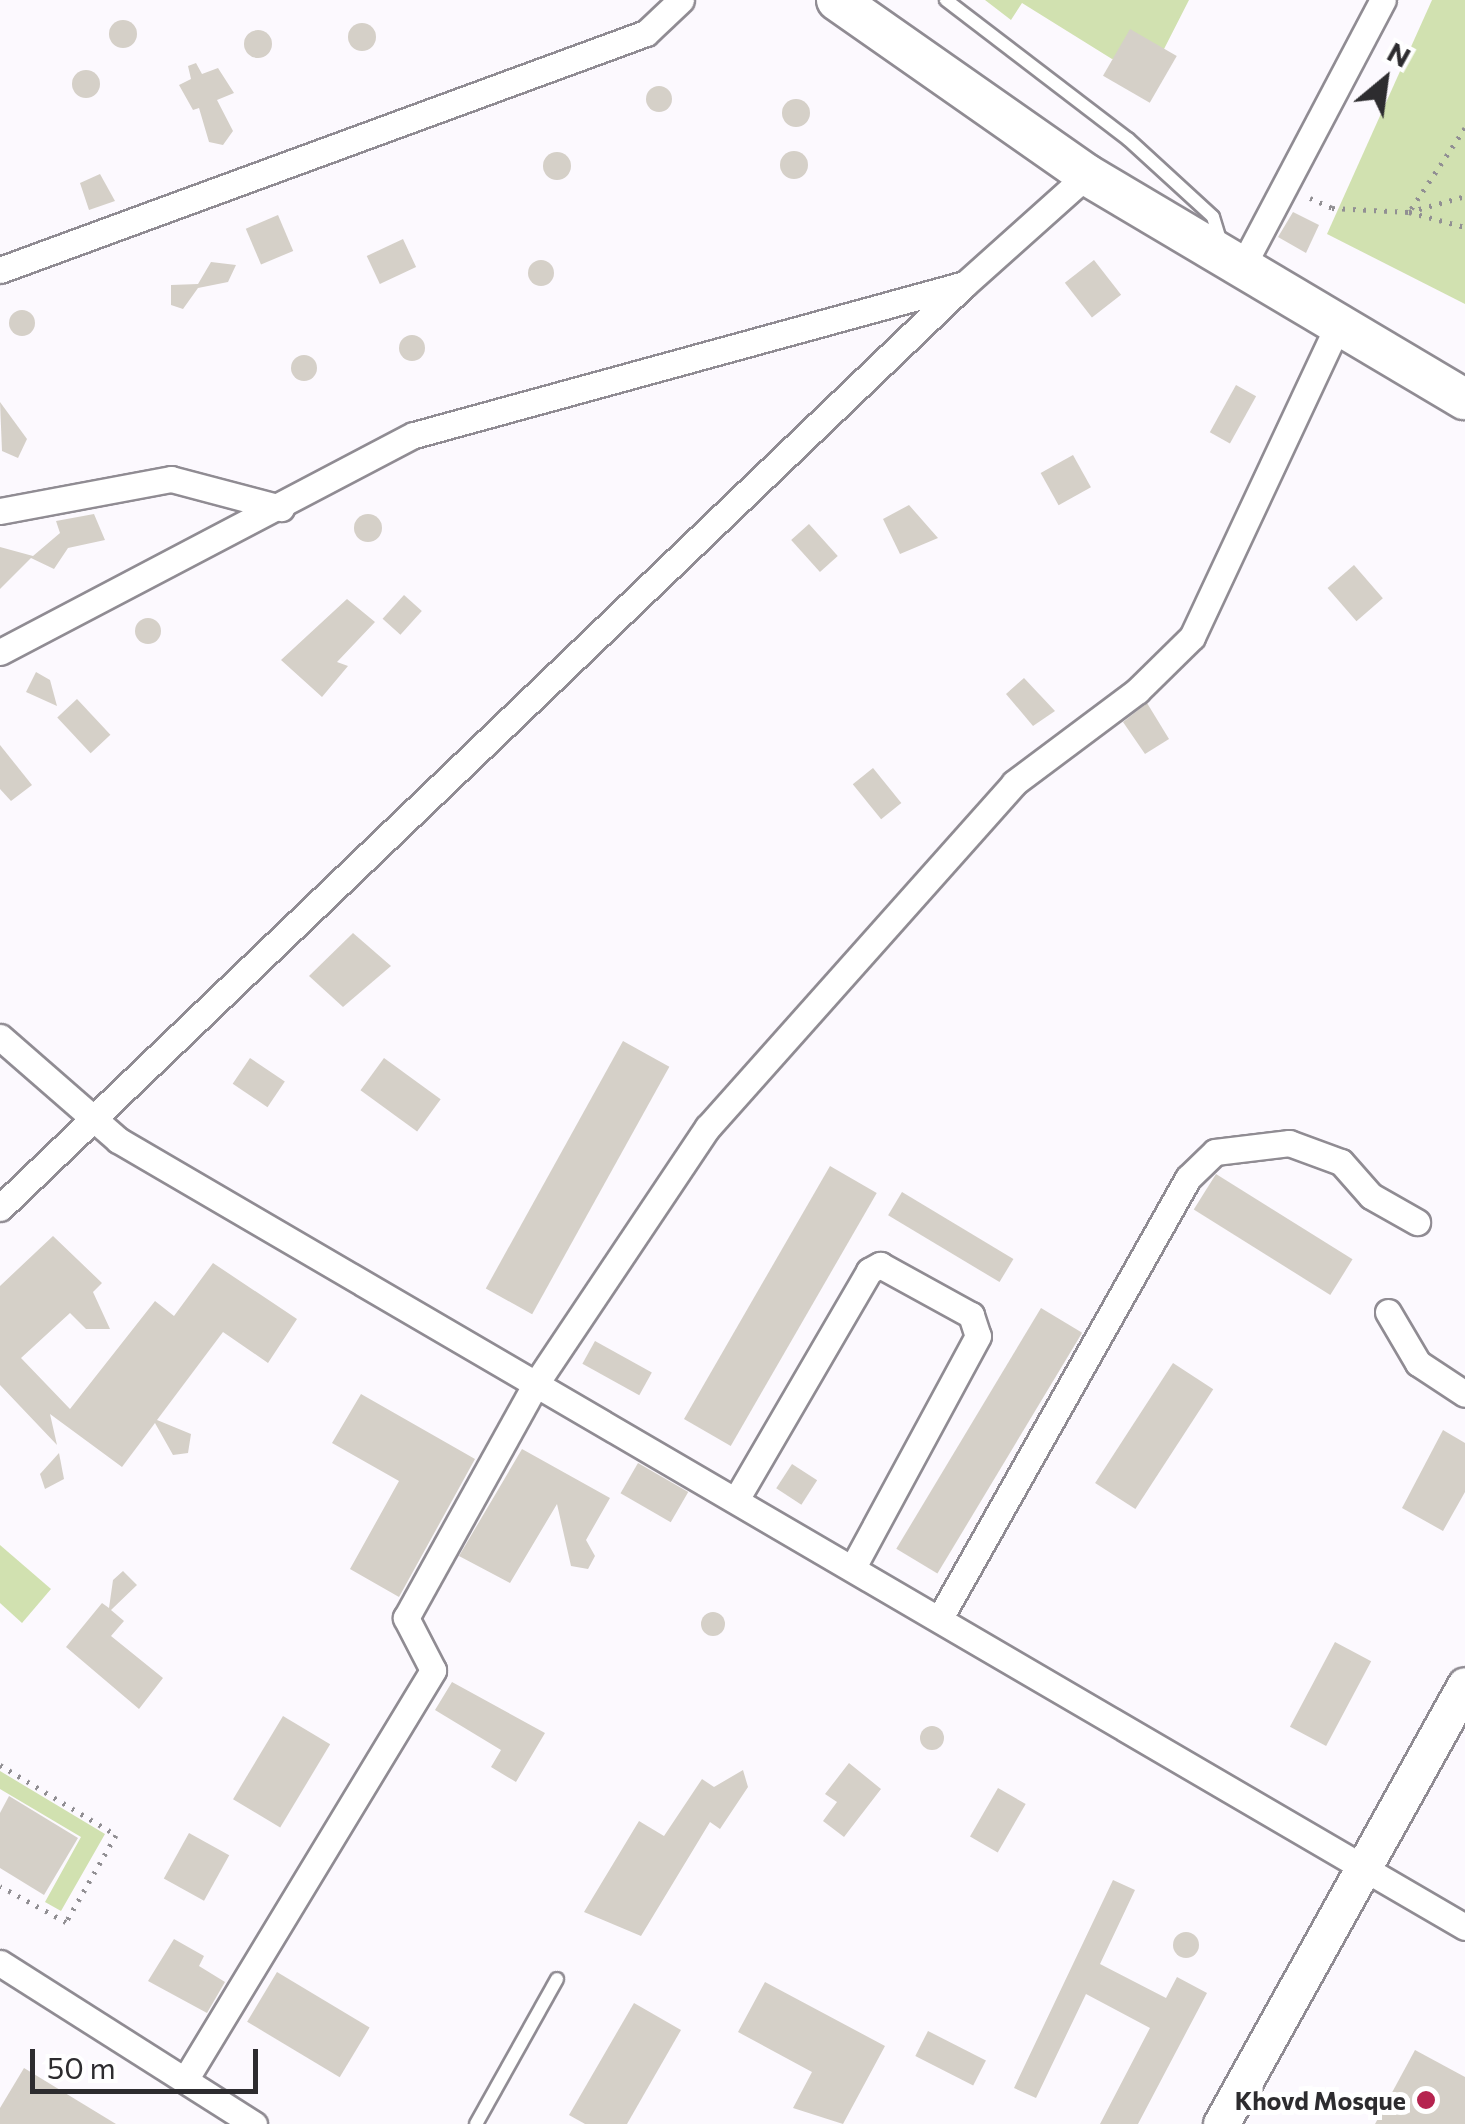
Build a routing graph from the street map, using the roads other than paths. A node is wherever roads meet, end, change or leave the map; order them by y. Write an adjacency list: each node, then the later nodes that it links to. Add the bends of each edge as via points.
1 (681, 0): 7 (street, via 646,33)
2 (946, 0): 6 (lane, via 1128,139 1213,216)
3 (1382, 0): 6 (street, via 1284,186)
4 (851, 5): 5 (main road)
5 (1087, 175): 6 (main road); 8 (street)
6 (1233, 262): 9 (main road)
7 (0, 270)
8 (965, 284): 11 (street, via 414,435); 15 (street)
9 (1338, 326): 10 (main road); 19 (street, via 1192,637 1137,691 1014,783 708,1127)
10 (1465, 399)
11 (281, 508): 12 (street, via 171,480); 13 (street)
12 (0, 511)
13 (0, 652)
14 (0, 1037): 15 (street)
15 (97, 1117): 16 (street); 19 (street, via 118,1140)
16 (0, 1208)
17 (1417, 1222): 23 (street, via 1371,1196 1341,1162 1288,1143 1215,1152 1188,1178)
18 (1388, 1312): 20 (street, via 1418,1362)
19 (537, 1382): 21 (street); 29 (street, via 406,1618 433,1670)
20 (1465, 1394)
21 (737, 1498): 22 (street); 22 (street, via 870,1271 880,1265 972,1315 978,1336)
22 (854, 1565): 23 (street)
23 (941, 1616): 25 (street)
24 (1465, 1685): 25 (main road)
25 (1362, 1867): 26 (street); 32 (main road)
26 (1465, 1927)
27 (0, 1963): 29 (street)
28 (557, 1980): 31 (lane)
29 (185, 2080): 30 (street)
30 (254, 2124)
31 (476, 2124)
32 (1221, 2124)

